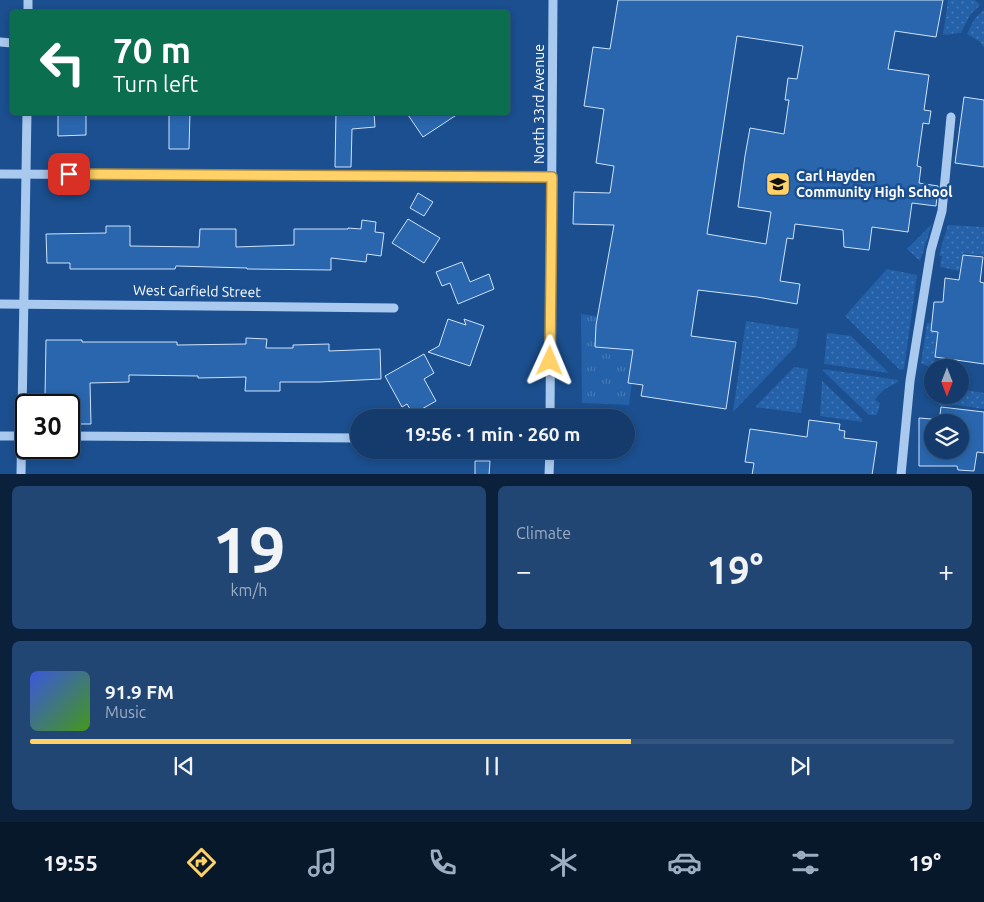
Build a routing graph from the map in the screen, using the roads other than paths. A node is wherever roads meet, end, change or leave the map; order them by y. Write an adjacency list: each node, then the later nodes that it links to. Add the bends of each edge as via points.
1 (553, 0): 6 (street, North 33rd Avenue)
2 (27, 115): 5 (street)
3 (952, 117): 20 (street, via 942,211 931,250 910,381)
4 (0, 174): 5 (street)
5 (26, 174): 6 (street); 8 (street)
6 (552, 177): 11 (street, North 33rd Avenue)
7 (0, 304): 8 (street, West Garfield Street)
8 (24, 304): 9 (street, West Garfield Street); 10 (street)
9 (394, 308)
10 (24, 394)
11 (550, 409)
12 (0, 436): 13 (street)
13 (15, 436)
14 (80, 436): 15 (street)
15 (350, 438)
16 (22, 459): 18 (street)
17 (550, 459): 19 (street)
18 (21, 474)
19 (550, 474)
20 (901, 474)

